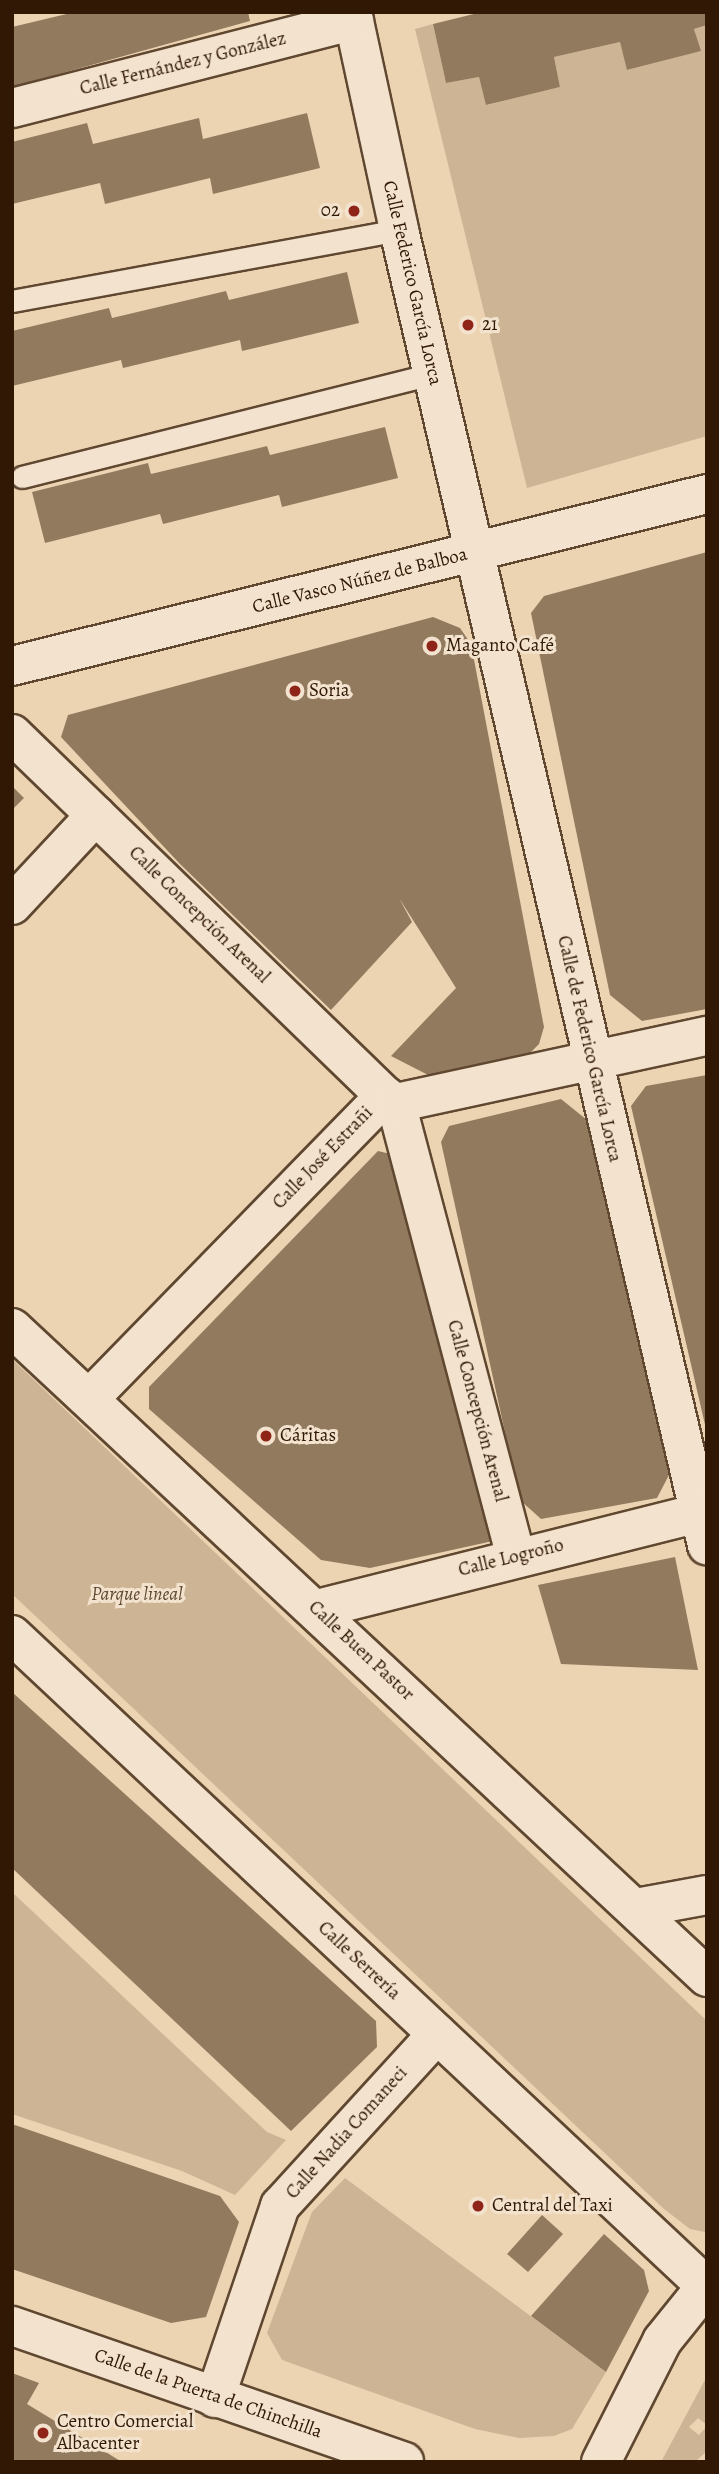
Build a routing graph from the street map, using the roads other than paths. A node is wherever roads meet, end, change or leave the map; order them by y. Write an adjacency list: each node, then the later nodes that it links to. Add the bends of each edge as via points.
1 (353, 16): 2 (street, Calle Fernández y González); 3 (street, Calle Federico García Lorca)
2 (12, 108)
3 (399, 230): 4 (lane); 5 (street, Calle Federico García Lorca)
4 (12, 301)
5 (433, 374): 6 (lane); 8 (street, Calle Federico García Lorca)
6 (22, 477)
7 (707, 494): 8 (street, Calle Vasco Núñez de Balboa)
8 (475, 553): 9 (street, Calle Vasco Núñez de Balboa); 14 (street, Calle de Federico García Lorca)
9 (12, 666)
10 (12, 734): 11 (street, Calle Concepción Arenal)
11 (96, 815): 12 (street); 15 (street, Calle Concepción Arenal)
12 (12, 905)
13 (707, 1036): 14 (street, Calle José Estrañi)
14 (591, 1059): 15 (street, Calle José Estrañi); 18 (street, Calle de Federico García Lorca)
15 (390, 1099): 17 (street, Calle José Estrañi); 19 (street, Calle Concepción Arenal)
16 (12, 1328): 17 (street, Calle Buen Pastor)
17 (89, 1399): 20 (street, Calle Buen Pastor)
18 (704, 1523): 19 (street, Calle Logroño)
19 (516, 1556): 20 (street, Calle Logroño)
20 (317, 1609): 23 (street, Calle Buen Pastor)
21 (12, 1635): 25 (street, Calle Serrería)
22 (707, 1895): 23 (street)
23 (636, 1908): 24 (street, Calle Buen Pastor)
24 (707, 1977)
25 (437, 2034): 26 (street, Calle Serrería); 28 (street, Calle Nadia Comaneci, via 280,2206)
26 (706, 2286): 29 (street, via 662,2341)
27 (12, 2326): 28 (street, Calle de la Puerta de Chinchilla)
28 (215, 2398): 30 (street, Calle de la Puerta de Chinchilla)
29 (597, 2457)
30 (404, 2462)

